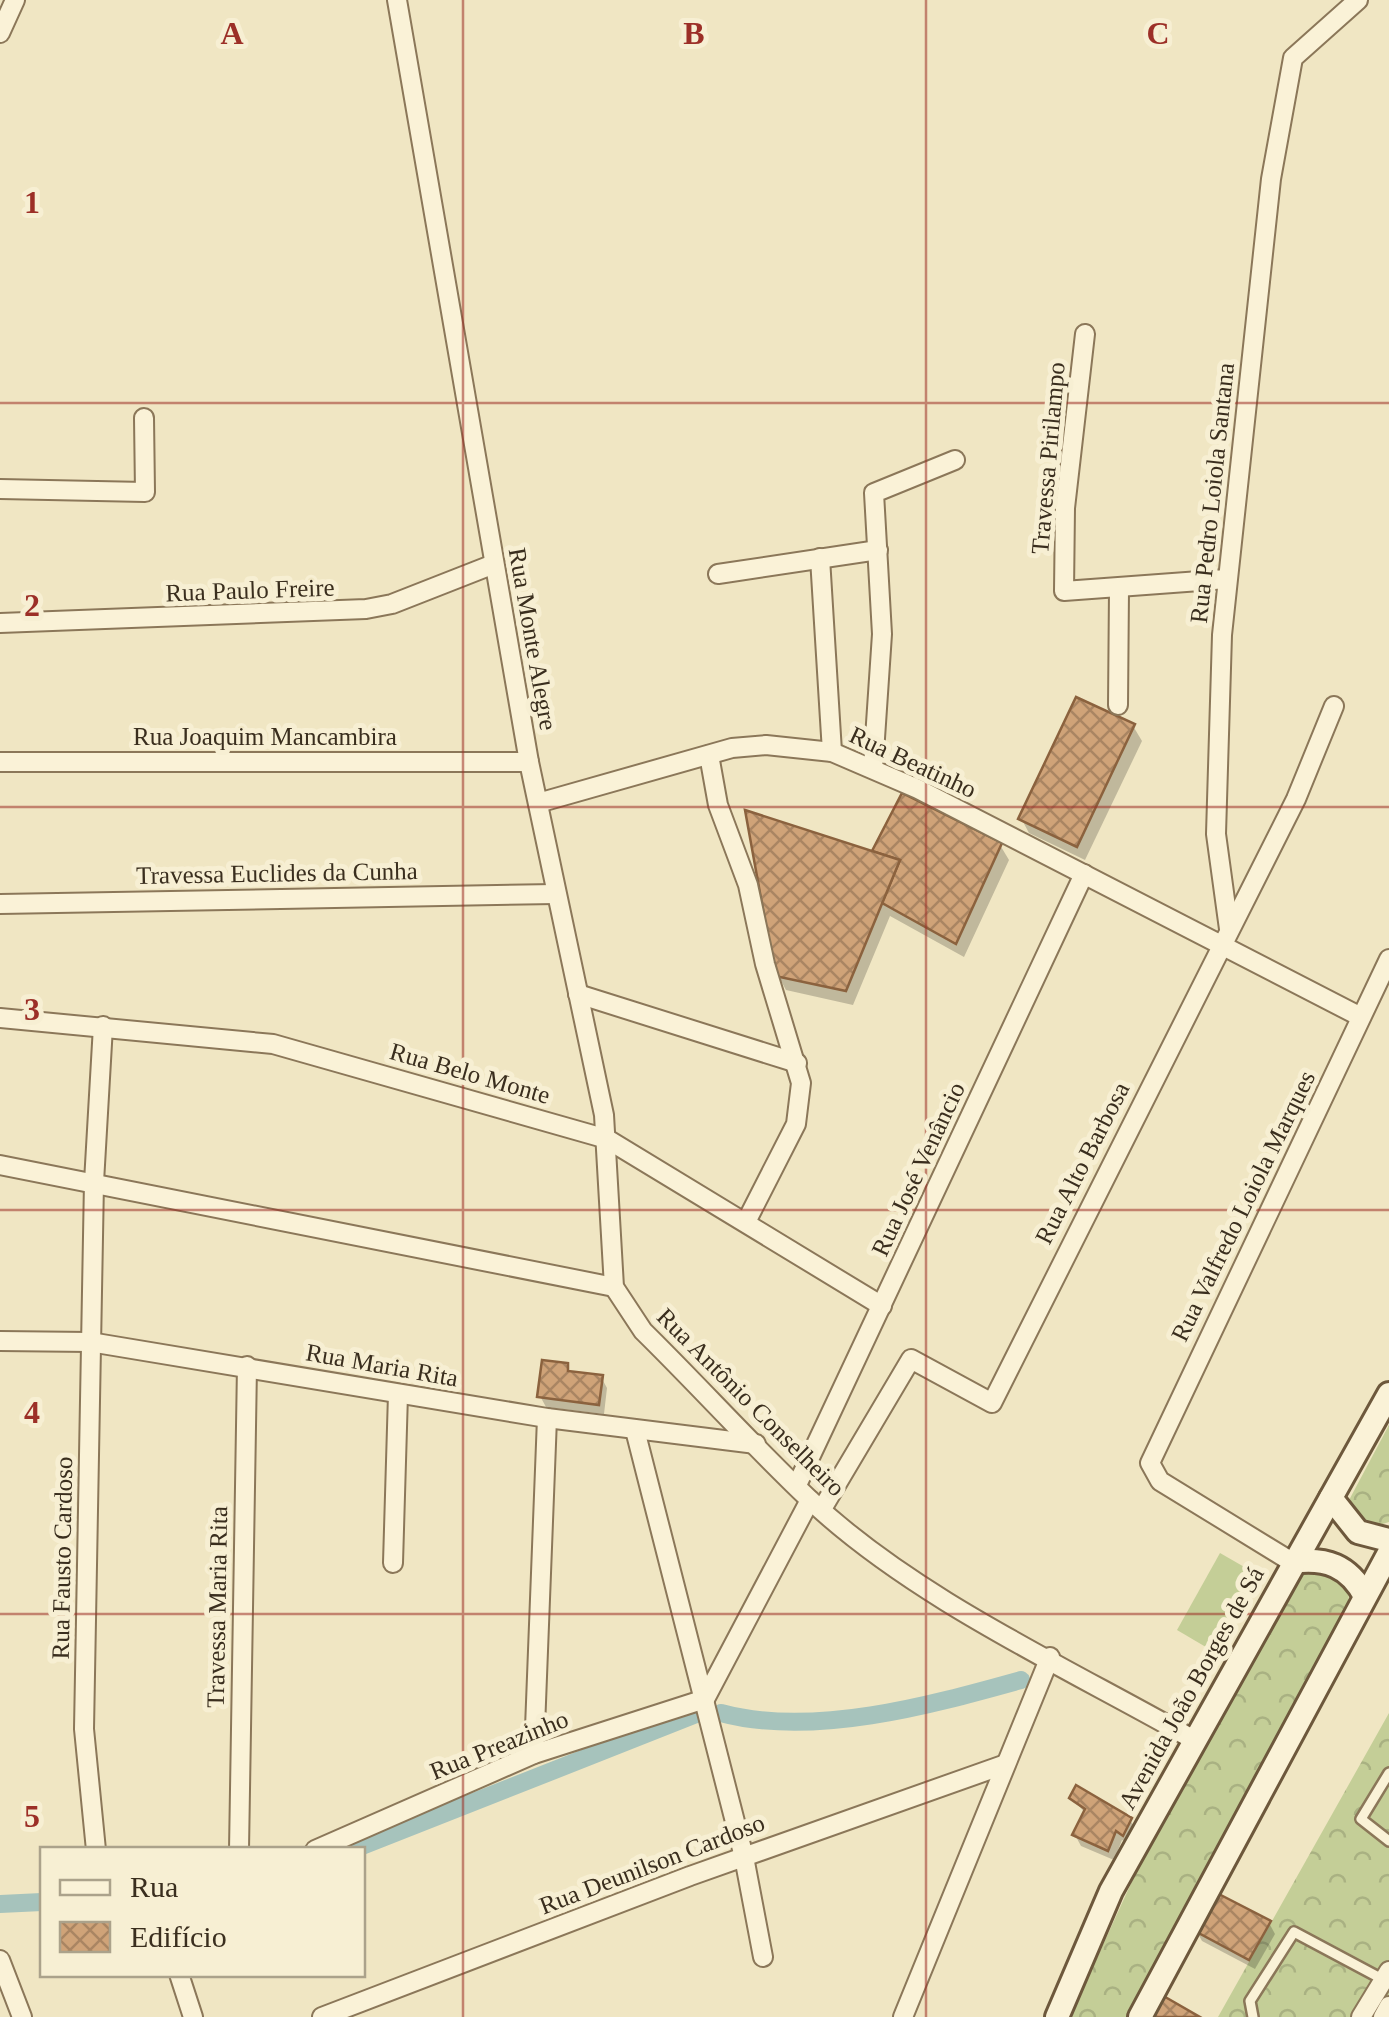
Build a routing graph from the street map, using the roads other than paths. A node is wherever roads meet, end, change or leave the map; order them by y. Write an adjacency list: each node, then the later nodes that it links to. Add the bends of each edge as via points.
1 (15, 0): 4 (street)
2 (397, 0): 11 (street, Rua Monte Alegre)
3 (1358, 0): 13 (street, Rua Pedro Loiola Santana, via 1300,48 1292,63 1271,179)
4 (0, 33)
5 (1084, 334): 14 (street, Travessa Pirilampo, via 1063,588 1073,594)
6 (144, 418): 8 (street, via 145,492)
7 (955, 460): 9 (street, via 874,493)
8 (0, 489)
9 (878, 550): 10 (street); 22 (street, via 882,634)
10 (820, 558): 12 (street); 18 (street)
11 (494, 564): 15 (street, Rua Paulo Freire, via 392,604 352,611); 21 (street, Rua Monte Alegre)
12 (718, 574)
13 (1227, 579): 14 (street, Travessa Pirilampo); 27 (street, Rua Pedro Loiola Santana, via 1216,818)
14 (1119, 590): 16 (street)
15 (0, 623)
16 (1118, 705)
17 (1334, 706): 27 (street, Rua Alto Barbosa, via 1296,799)
18 (832, 752): 19 (street, Rua Beatinho, via 766,745); 22 (street, Rua Beatinho)
19 (709, 754): 23 (street, Rua Beatinho); 33 (street, via 718,805 748,884)
20 (0, 762): 21 (street, Rua Joaquim Mancambira)
21 (529, 762): 23 (street, Rua Monte Alegre)
22 (873, 768): 24 (street, Rua Beatinho)
23 (538, 802): 25 (street, Rua Monte Alegre)
24 (1084, 874): 27 (street, Rua Beatinho); 39 (street, Rua José Venâncio)
25 (555, 894): 26 (street, Travessa Euclides da Cunha); 29 (street, Rua Monte Alegre)
26 (0, 904)
27 (1224, 937): 30 (street, Rua Beatinho); 50 (street, Rua Alto Barbosa, via 992,1403 911,1359)
28 (1389, 959): 30 (street, Rua Valfredo Loiola Marques)
29 (578, 994): 33 (street); 34 (street, Rua Monte Alegre)
30 (1361, 1017): 53 (street, Rua Valfredo Loiola Marques, via 1152,1454 1154,1476)
31 (0, 1018): 32 (street, Rua Belo Monte)
32 (103, 1026): 34 (street, Rua Belo Monte, via 273,1044); 36 (street, Rua Fausto Cardoso)
33 (797, 1063): 37 (street, via 796,1124)
34 (607, 1138): 37 (street, Rua Belo Monte); 38 (street, Rua Monte Alegre)
35 (0, 1165): 36 (street)
36 (94, 1182): 38 (street); 41 (street, Rua Fausto Cardoso)
37 (746, 1222): 39 (street, Rua Belo Monte)
38 (614, 1287): 47 (street, Rua Antônio Conselheiro, via 643,1332)
39 (882, 1306): 48 (street, Rua José Venâncio)
40 (0, 1341): 41 (street, Rua Maria Rita)
41 (90, 1342): 42 (street, Rua Maria Rita); 63 (street, Rua Fausto Cardoso, via 84,1753)
42 (246, 1366): 43 (street, Rua Maria Rita); 64 (street, Travessa Maria Rita)
43 (398, 1394): 45 (street, Rua Maria Rita); 54 (street)
44 (1389, 1394): 49 (main road, Avenida João Borges de Sá)
45 (547, 1418): 46 (street, Rua Maria Rita); 59 (street)
46 (635, 1430): 47 (street, Rua Maria Rita); 57 (street)
47 (756, 1444): 48 (street, Rua Antônio Conselheiro)
48 (796, 1485): 50 (street, Rua Antônio Conselheiro)
49 (1332, 1498): 51 (main road, via 1358,1532); 53 (main road, Avenida João Borges de Sá)
50 (816, 1504): 56 (street, Rua Antônio Conselheiro, via 929,1590); 57 (street)
51 (1389, 1540)
52 (1389, 1553): 55 (main road)
53 (1292, 1562): 55 (main road, via 1342,1568); 58 (main road, Avenida João Borges de Sá)
54 (393, 1563)
55 (1365, 1596): 77 (main road)
56 (1050, 1658): 58 (street, Rua Antônio Conselheiro); 60 (street)
57 (706, 1699): 59 (street, Rua Preazinho); 66 (street)
58 (1196, 1740): 76 (main road, Avenida João Borges de Sá, via 1110,1891)
59 (534, 1754): 65 (street, Rua Preazinho)
60 (1002, 1766): 66 (street, Rua Deunilson Cardoso); 75 (street)
61 (1389, 1773): 62 (lane, via 1361,1819)
62 (1389, 1841)
63 (96, 1847)
64 (239, 1847)
65 (322, 1847)
66 (744, 1856): 67 (street); 74 (street, Rua Deunilson Cardoso)
67 (763, 1957)
68 (0, 1960): 72 (street)
69 (180, 1977): 73 (street)
70 (1387, 1978): 78 (lane, via 1294,1932 1250,2001); 79 (street)
71 (1389, 2006): 80 (street)
72 (22, 2017)
73 (193, 2017)
74 (322, 2017)
75 (902, 2017)
76 (1057, 2017)
77 (1140, 2017)
78 (1252, 2017)
79 (1361, 2017)
80 (1383, 2017)

